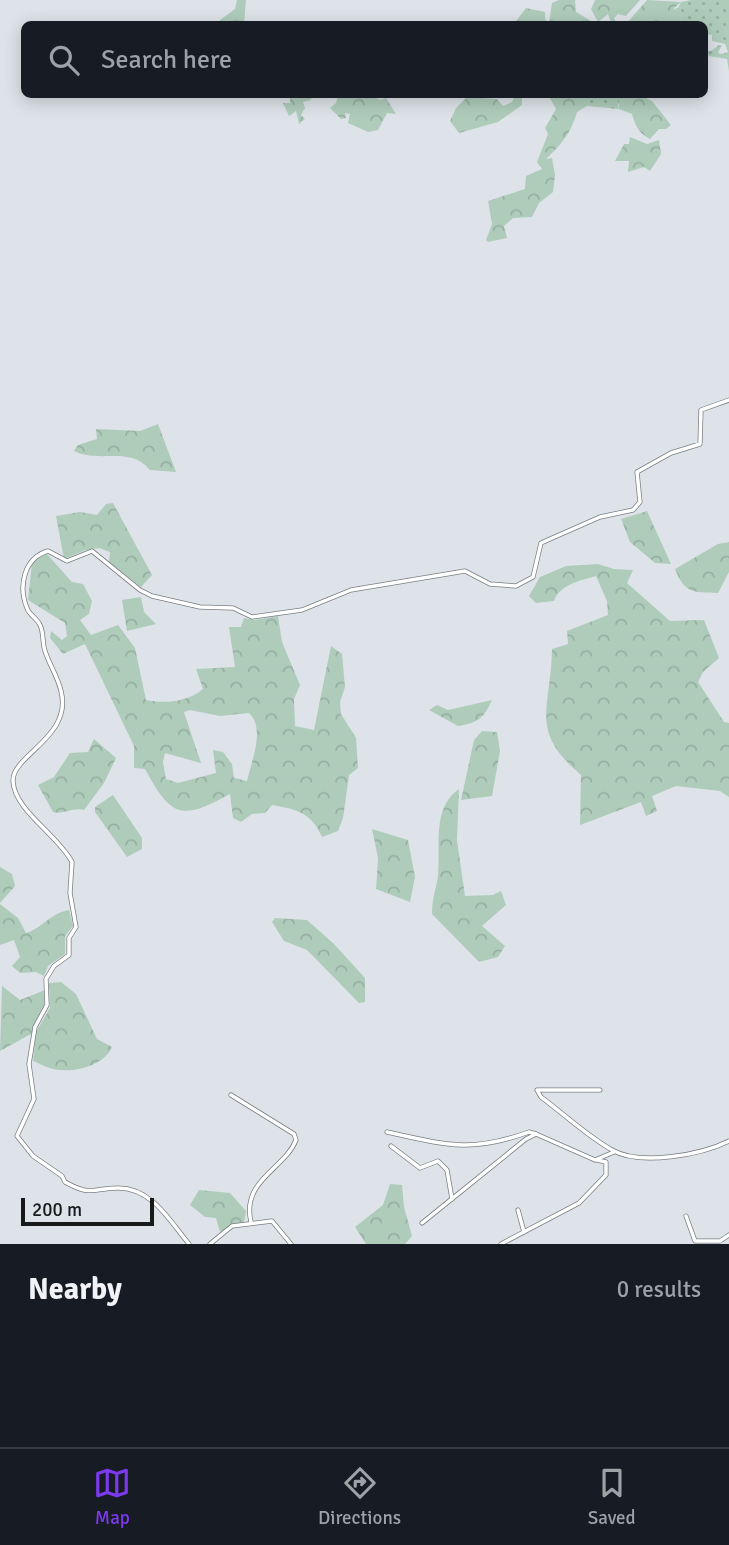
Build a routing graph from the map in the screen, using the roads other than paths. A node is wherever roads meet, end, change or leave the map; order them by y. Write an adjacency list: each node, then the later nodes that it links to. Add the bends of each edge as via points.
1 (729, 400): 19 (street, via 701,410 700,443 637,472 640,502 634,510 600,517 541,543 533,577 516,586 490,584 465,571 351,590 302,610 252,617 233,608 200,607 152,596 92,551 67,561 48,551 29,561 25,568 26,607 41,627 44,651 62,692 61,712 54,731 17,770 13,782 19,802 72,862 70,893 76,927 69,938 69,956 54,966 46,979 47,1005 35,1027 29,1065 34,1099 17,1136 33,1156 82,1192 117,1188 152,1199)
2 (600, 1090): 8 (street, via 537,1090)
3 (231, 1095): 13 (street, via 294,1134 296,1140 260,1180 250,1206)
4 (387, 1132): 5 (street, via 456,1147)
5 (536, 1134): 9 (street); 10 (street)
6 (729, 1141): 8 (street, via 674,1158)
7 (391, 1146): 10 (street, via 420,1168 438,1161 447,1170)
8 (614, 1152): 9 (street)
9 (595, 1160): 15 (street, via 606,1163 606,1175 579,1203)
10 (452, 1199): 14 (street)
11 (518, 1210): 15 (street)
12 (686, 1216): 17 (street)
13 (251, 1222): 20 (street, via 232,1226); 21 (street, via 272,1221)
14 (422, 1223)
15 (524, 1232): 22 (street)
16 (729, 1235): 18 (street)
17 (693, 1242): 18 (street)
18 (722, 1242)
19 (189, 1244)
20 (210, 1244)
21 (291, 1244)
22 (501, 1244)

